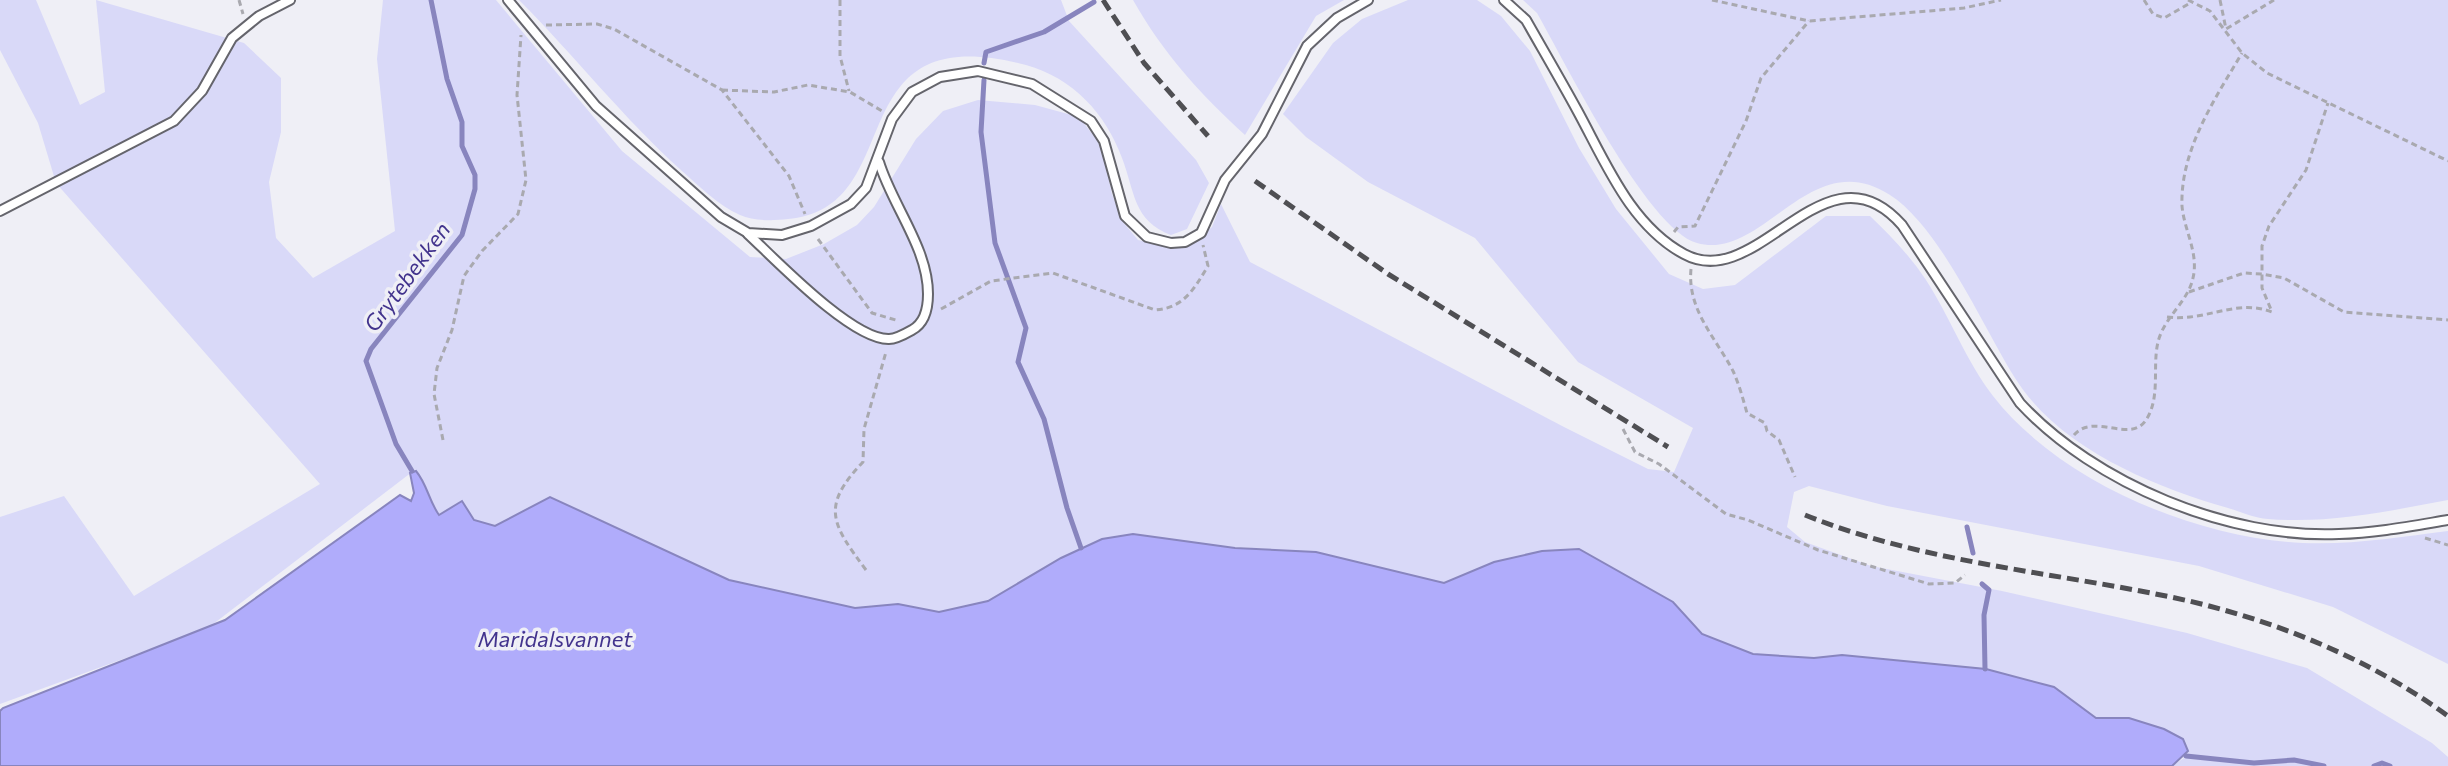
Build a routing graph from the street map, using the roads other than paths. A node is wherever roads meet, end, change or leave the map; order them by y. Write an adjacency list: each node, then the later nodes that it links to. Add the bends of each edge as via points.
1 (290, 0): 6 (lane, via 232,38 202,91 174,121)
2 (508, 0): 7 (lane, via 596,106 721,217)
3 (1368, 0): 5 (lane, via 1337,18 1307,46 1262,134 1225,180 1201,233 1185,242 1171,243 1139,231 1120,207 1108,154 1097,129 1082,113 1032,84 993,73 949,75 912,92 892,119)
4 (1504, 0): 8 (lane, via 1526,20 1617,184 1665,242 1692,258 1740,252 1832,201 1876,203 1902,225 2020,403 2067,445 2125,482 2248,526 2338,534)
5 (879, 161): 7 (lane, via 851,204 811,226 782,235); 7 (lane, via 923,265 926,315 917,328 889,339 872,335 813,296)
6 (0, 211)
7 (748, 233)
8 (2448, 520)

